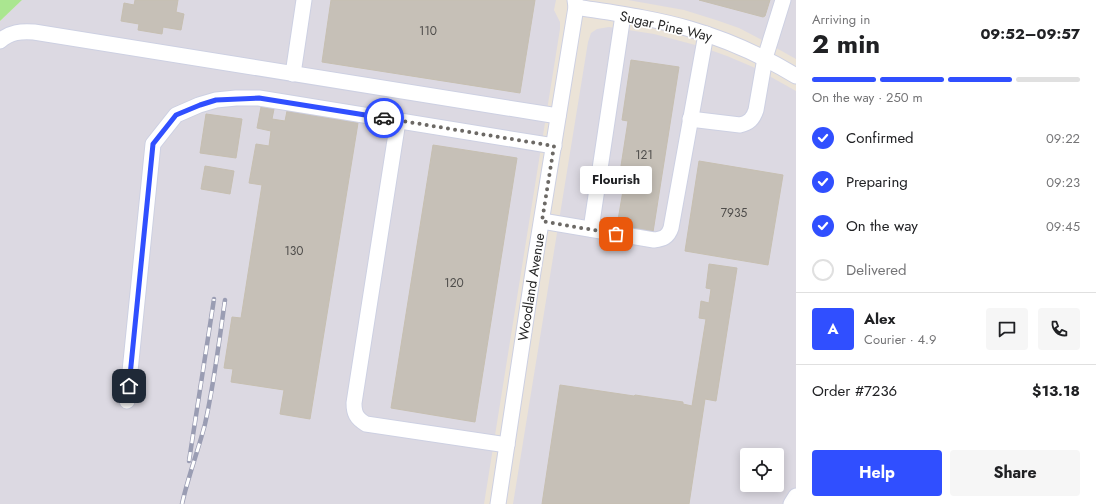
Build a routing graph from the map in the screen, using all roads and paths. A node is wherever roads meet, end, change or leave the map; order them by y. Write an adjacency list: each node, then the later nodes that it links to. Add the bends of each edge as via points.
1 (304, 0): 8 (street)
2 (783, 0): 7 (street)
3 (583, 4): 4 (street, Sugar Pine Way); 10 (street, Woodland Avenue)
4 (623, 14): 5 (street, Sugar Pine Way, via 690,28); 15 (street)
5 (706, 34): 7 (street, Sugar Pine Way); 11 (street)
6 (0, 41): 8 (street, via 13,33 34,32)
7 (765, 58): 9 (street, Sugar Pine Way); 11 (street, via 756,110 753,118 747,123 740,125)
8 (293, 74): 10 (street)
9 (796, 76)
10 (558, 116): 13 (street, Woodland Avenue)
11 (690, 119): 15 (street, via 668,235 654,240)
12 (398, 121): 13 (street); 16 (street, via 259,98 216,100 176,115 153,144); 17 (street, via 354,411 358,420 366,424)
13 (554, 146): 14 (street, Woodland Avenue)
14 (542, 221): 15 (street); 17 (street, Woodland Avenue)
15 (591, 229)
16 (127, 401)
17 (507, 445): 19 (street, Woodland Avenue)
18 (796, 496): 20 (street)
19 (498, 504)
20 (791, 504)

